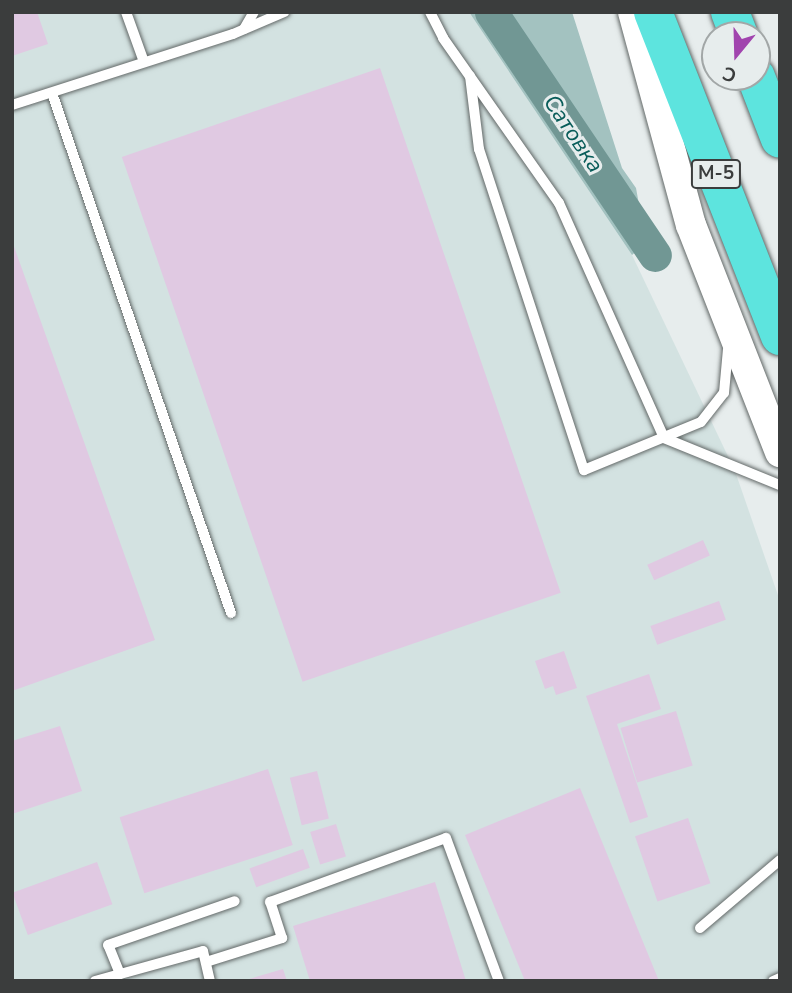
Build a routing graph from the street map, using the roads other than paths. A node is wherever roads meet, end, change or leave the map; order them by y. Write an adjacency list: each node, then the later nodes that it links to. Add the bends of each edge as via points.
1 (127, 12): 8 (lane)
2 (254, 12): 7 (lane)
3 (284, 12): 7 (lane)
4 (430, 12): 9 (lane)
5 (633, 12): 14 (street, via 691,225)
6 (653, 12): 15 (highway, М-5)
7 (244, 29): 8 (lane)
8 (144, 62): 11 (lane)
9 (470, 76): 16 (lane, via 559,203); 16 (lane, via 479,149 584,470)
10 (761, 91): 13 (highway)
11 (52, 93): 12 (lane); 19 (lane)
12 (12, 105)
13 (780, 139)
14 (724, 311): 16 (lane, via 729,357 724,393 701,422); 17 (street)
15 (780, 336)
16 (664, 438): 18 (lane)
17 (780, 452)
18 (780, 485)
19 (232, 613)
20 (780, 860): 22 (lane)
21 (235, 901): 24 (lane, via 108,945)
22 (700, 928)
23 (205, 962): 24 (lane, via 203,951); 27 (lane); 28 (lane, via 282,938 270,902 446,838)
24 (120, 974): 26 (lane)
25 (780, 978): 29 (lane)
26 (94, 981)
27 (210, 981)
28 (499, 981)
29 (773, 981)

